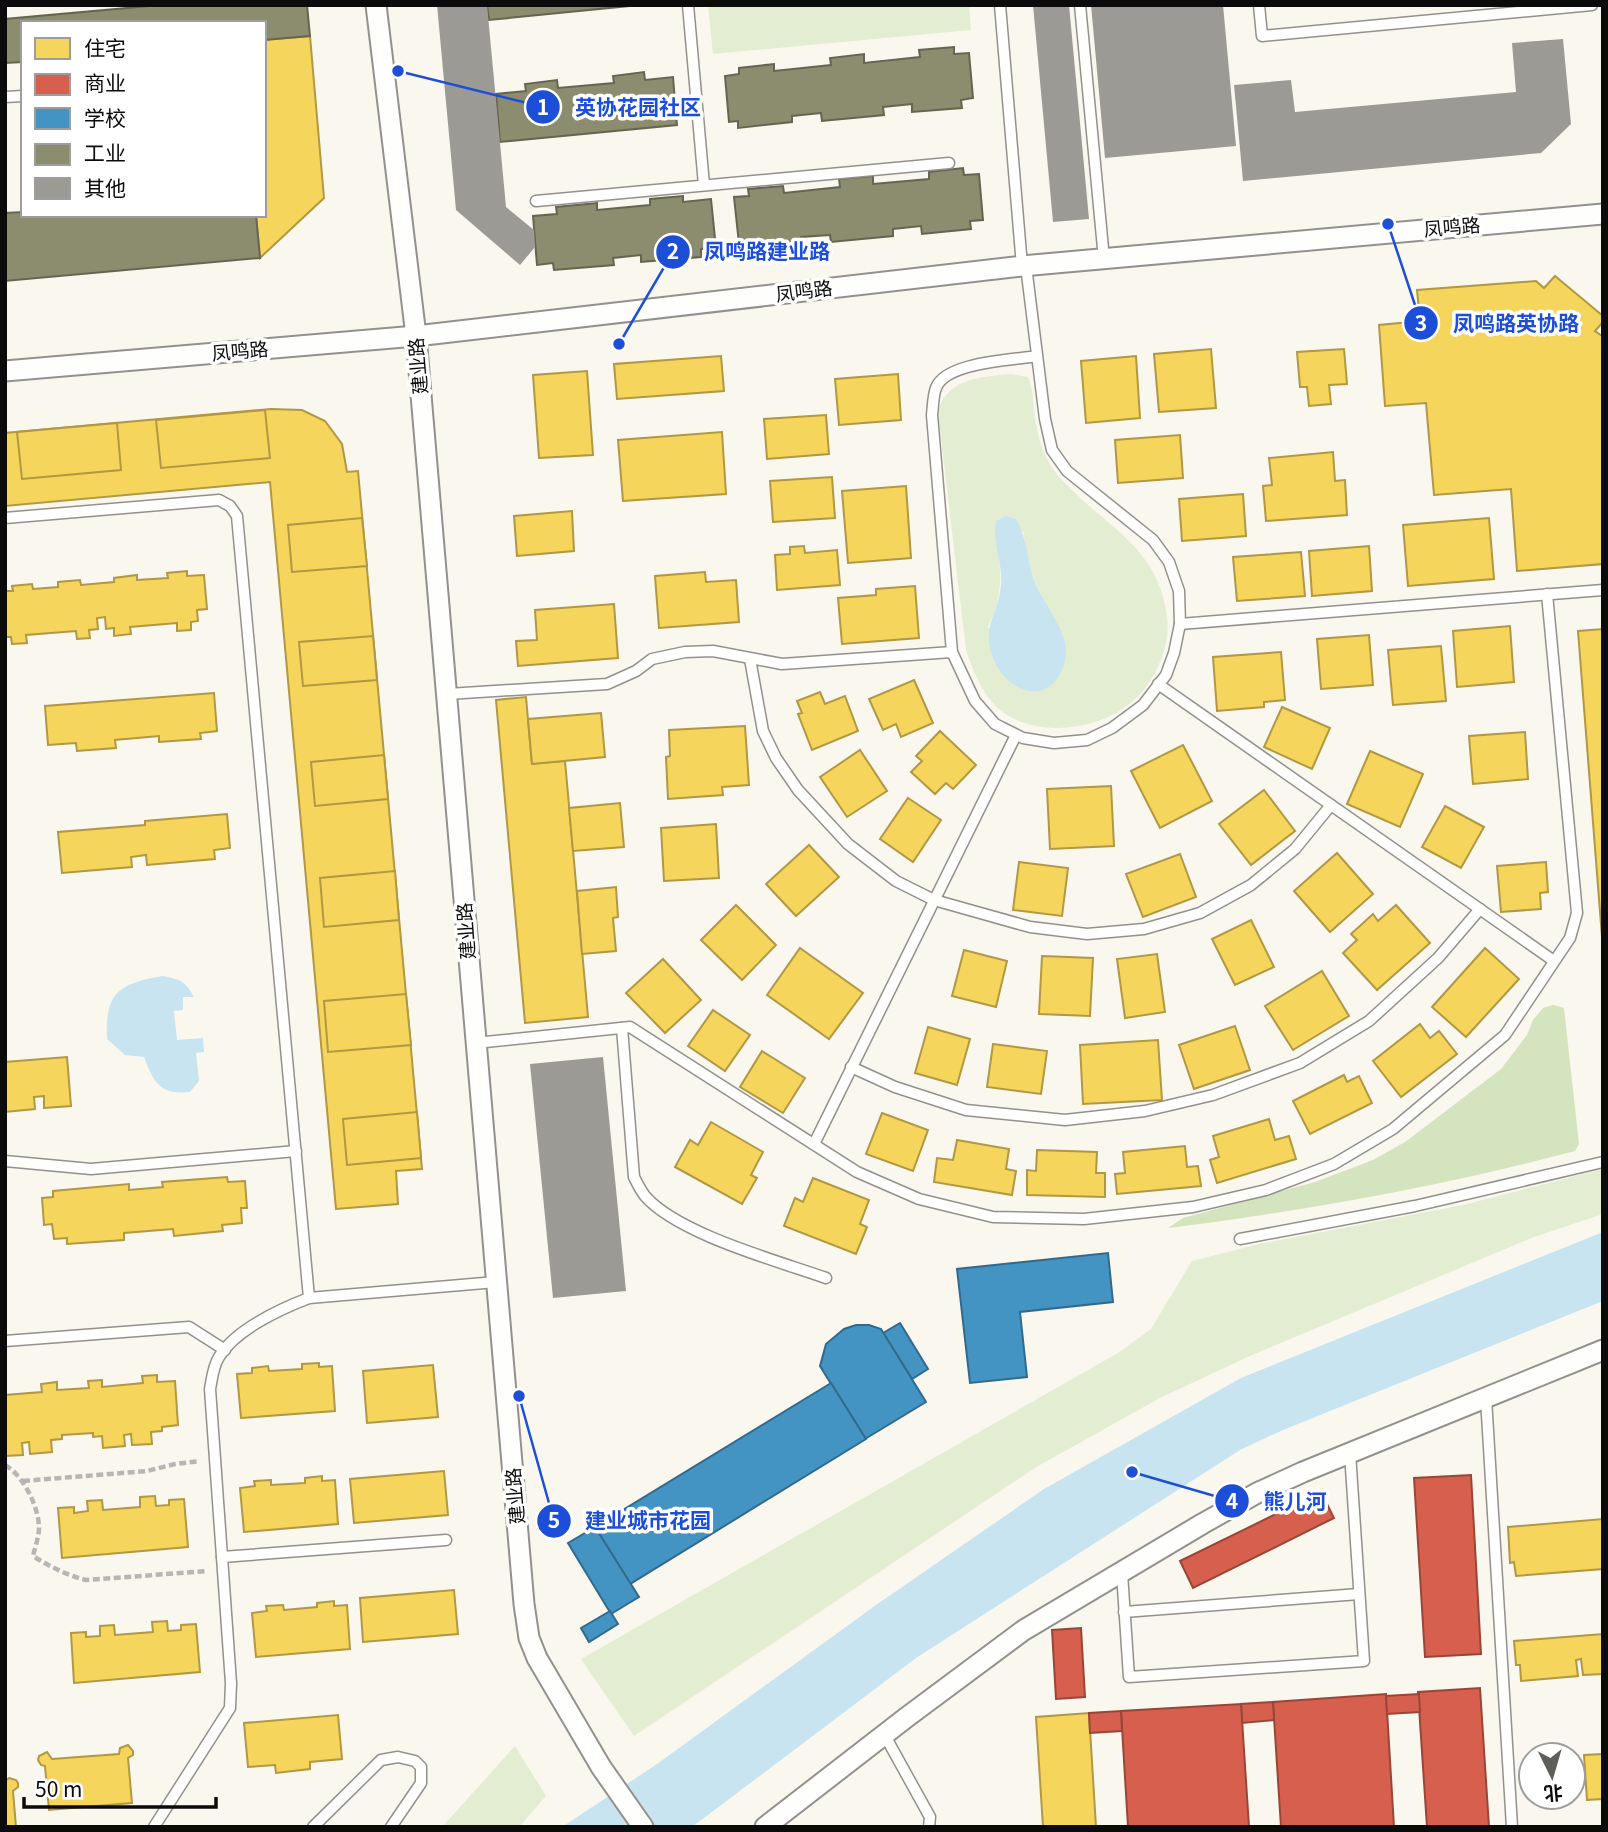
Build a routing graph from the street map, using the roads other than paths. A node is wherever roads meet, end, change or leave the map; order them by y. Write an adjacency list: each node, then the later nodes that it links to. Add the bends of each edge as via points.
1 (376, 5): 13 (street, 建业路)
2 (688, 5): 8 (lane)
3 (1000, 5): 12 (lane)
4 (1080, 5): 11 (lane)
5 (1259, 5): 6 (lane, via 1262,36)
6 (1592, 5)
7 (949, 163): 8 (lane)
8 (704, 185): 9 (lane)
9 (536, 201)
10 (1603, 214): 11 (street, 凤鸣路)
11 (1104, 259): 12 (street, 凤鸣路)
12 (1024, 266): 13 (street, 凤鸣路); 14 (lane)
13 (416, 336): 15 (street, 凤鸣路); 23 (street, 建业路)
14 (1037, 356): 19 (lane, via 1052,450 1077,480 1153,540 1169,562 1179,591); 20 (lane, via 947,373 936,387 932,415)
15 (5, 371)
16 (5, 519): 33 (lane, via 219,500 237,516)
17 (1603, 590): 18 (lane)
18 (1547, 594): 19 (lane); 28 (lane, via 1577,913 1570,937)
19 (1180, 624): 22 (lane, via 1166,675)
20 (951, 652): 21 (lane, via 782,664); 24 (lane, via 975,701 995,724)
21 (750, 659): 23 (lane, via 685,652 652,659 607,684); 26 (lane, via 763,731 798,790 848,844 896,881)
22 (1158, 684): 24 (lane, via 1143,705 1087,740 1054,743); 25 (lane)
23 (448, 694): 30 (street, 建业路)
24 (1016, 735): 26 (lane)
25 (1331, 805): 26 (lane, via 1295,849 1251,885 1200,913 1144,929 1087,934 1030,927); 27 (lane)
26 (934, 900): 31 (lane)
27 (1480, 909): 28 (lane); 31 (lane, via 1438,958 1369,1021 1300,1063 1213,1095 1145,1111 1065,1120 966,1110)
28 (1555, 961): 32 (lane, via 1505,1035 1394,1129 1334,1164 1266,1190 1193,1207 1084,1219 993,1217 919,1199 857,1172)
29 (622, 1028): 30 (lane); 32 (lane, via 630,1027); 37 (lane, via 634,1177 645,1196 667,1215 717,1240)
30 (476, 1043): 38 (street, 建业路)
31 (851, 1067): 32 (lane)
32 (814, 1144)
33 (296, 1151): 34 (lane, via 91,1169); 39 (lane)
34 (5, 1161)
35 (1603, 1162): 36 (lane, via 1415,1206)
36 (1240, 1239)
37 (826, 1278)
38 (496, 1282): 39 (lane); 54 (street, 建业路, via 529,1638 601,1767)
39 (309, 1298): 41 (lane, via 248,1329)
40 (5, 1341): 41 (lane, via 189,1327)
41 (225, 1350): 46 (lane, via 217,1359 210,1389)
42 (1603, 1350): 43 (street)
43 (1486, 1397): 44 (street); 57 (lane)
44 (1350, 1453): 47 (street, via 1257,1493); 48 (lane)
45 (446, 1540): 46 (lane)
46 (222, 1557): 51 (lane, via 230,1708)
47 (1122, 1573): 49 (lane); 50 (street, via 1024,1630)
48 (1359, 1594): 49 (lane); 49 (lane, via 1364,1661 1129,1677)
49 (1124, 1612)
50 (884, 1734): 55 (street); 56 (lane, via 930,1817)
51 (154, 1827)
52 (313, 1827): 53 (lane, via 381,1760 398,1757 421,1767 421,1783)
53 (391, 1827)
54 (643, 1827)
55 (765, 1827)
56 (929, 1827)
57 (1512, 1827)

